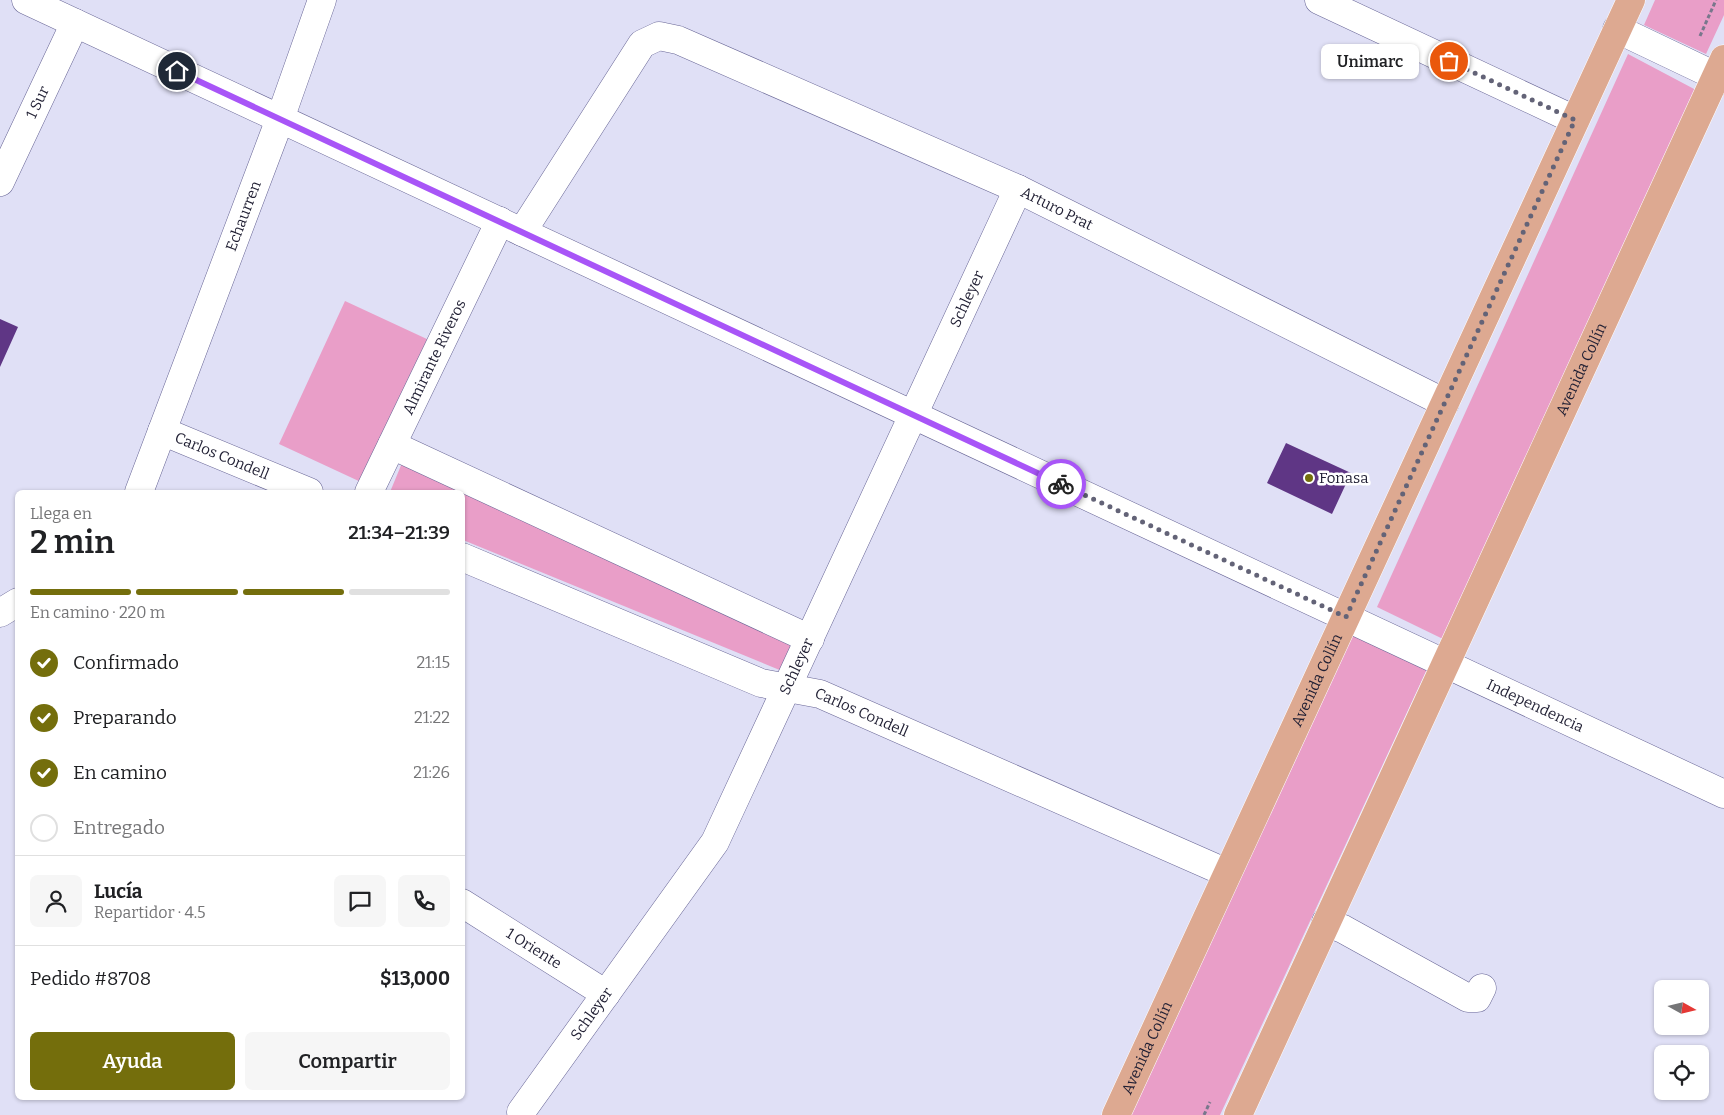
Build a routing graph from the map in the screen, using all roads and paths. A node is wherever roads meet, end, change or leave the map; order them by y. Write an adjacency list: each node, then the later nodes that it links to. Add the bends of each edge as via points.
1 (26, 0): 6 (street, Independencia)
2 (322, 0): 10 (street, Echaurren)
3 (1319, 0): 5 (street)
4 (1631, 0): 7 (main road, Avenida Collín)
5 (1362, 9): 11 (street)
6 (75, 23): 10 (street, Independencia); 12 (street, 1 Sur)
7 (1617, 29): 9 (street); 11 (main road, Avenida Collín)
8 (659, 36): 13 (street, Arturo Prat, via 678,40); 14 (street, Almirante Riveros, via 642,44)
9 (1721, 72): 25 (main road, Avenida Collín)
10 (280, 119): 14 (street, Independencia); 17 (street, Echaurren)
11 (1575, 120): 15 (main road, Avenida Collín)
12 (0, 182)
13 (1018, 189): 15 (street, Arturo Prat); 16 (street, Schleyer)
14 (511, 227): 16 (street, Independencia); 18 (street, Almirante Riveros)
15 (1445, 403): 23 (main road, Avenida Collín)
16 (914, 415): 23 (street, Independencia); 24 (street, Schleyer)
17 (162, 431): 19 (street); 20 (street, Carlos Condell)
18 (392, 445): 21 (street, Almirante Riveros); 24 (street)
19 (141, 490)
20 (304, 490)
21 (370, 490)
22 (465, 558): 26 (street, Carlos Condell, via 761,683)
23 (1346, 617): 25 (street, Independencia); 28 (main road, Avenida Collín)
24 (810, 639): 26 (street, Schleyer)
25 (1445, 664): 27 (street, Independencia); 30 (main road, Avenida Collín)
26 (788, 688): 28 (street, Carlos Condell, via 820,694); 32 (street, Schleyer, via 715,842)
27 (1724, 794)
28 (1227, 874): 34 (main road, Avenida Collín)
29 (465, 905): 32 (street, 1 Oriente)
30 (1326, 922): 31 (street, via 1468,998 1477,998); 35 (main road, Avenida Collín)
31 (1482, 988)
32 (606, 994): 33 (street, Schleyer)
33 (521, 1112)
34 (1116, 1115)
35 (1238, 1115)

